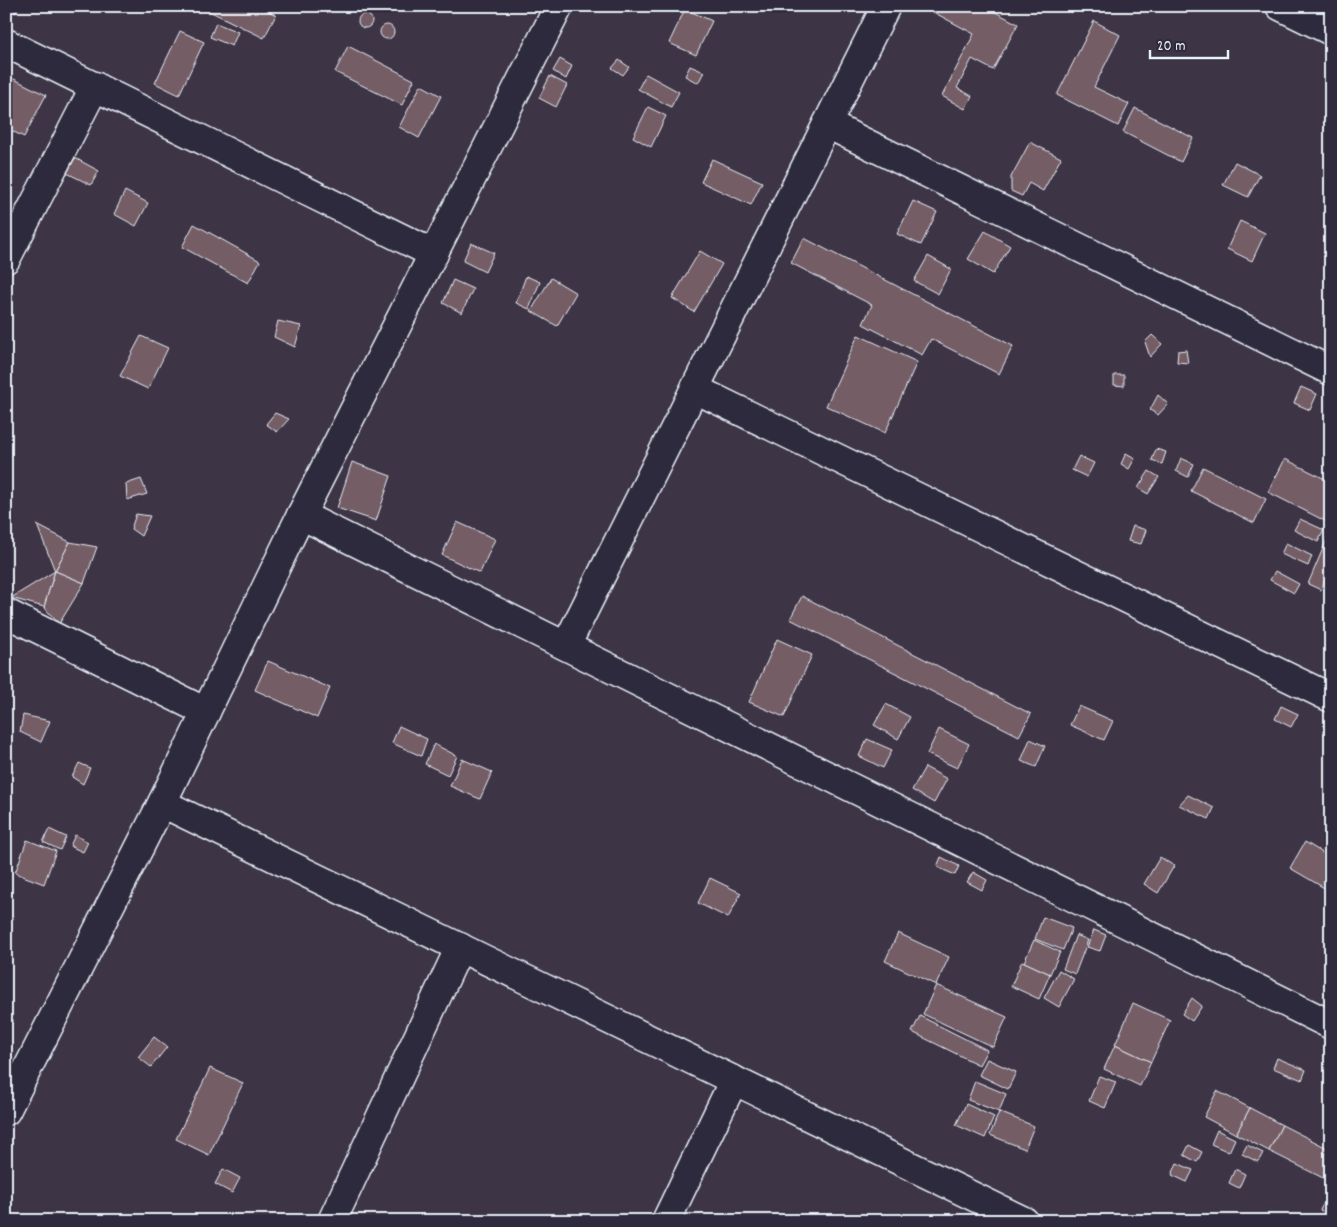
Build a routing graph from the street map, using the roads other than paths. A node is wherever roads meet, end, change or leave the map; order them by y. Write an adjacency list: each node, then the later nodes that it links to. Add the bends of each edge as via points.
1 (559, 6): 8 (street)
2 (886, 6): 7 (street)
3 (1280, 6): 4 (street)
4 (1331, 31)
5 (6, 42): 6 (street)
6 (95, 86): 8 (street); 9 (street)
7 (827, 124): 10 (street); 11 (street)
8 (434, 254): 12 (street)
9 (6, 259)
10 (1331, 371)
11 (695, 389): 14 (street); 15 (street)
12 (302, 516): 14 (street); 16 (street)
13 (6, 613): 16 (street)
14 (566, 646): 19 (street)
15 (1331, 698)
16 (206, 712): 17 (street)
17 (162, 803): 18 (street); 21 (street)
18 (460, 947): 20 (street); 23 (street)
19 (1331, 1025)
20 (734, 1080): 22 (street); 24 (street)
21 (6, 1111)
22 (996, 1215): 25 (street)
23 (332, 1221)
24 (666, 1221)
25 (1024, 1221)

